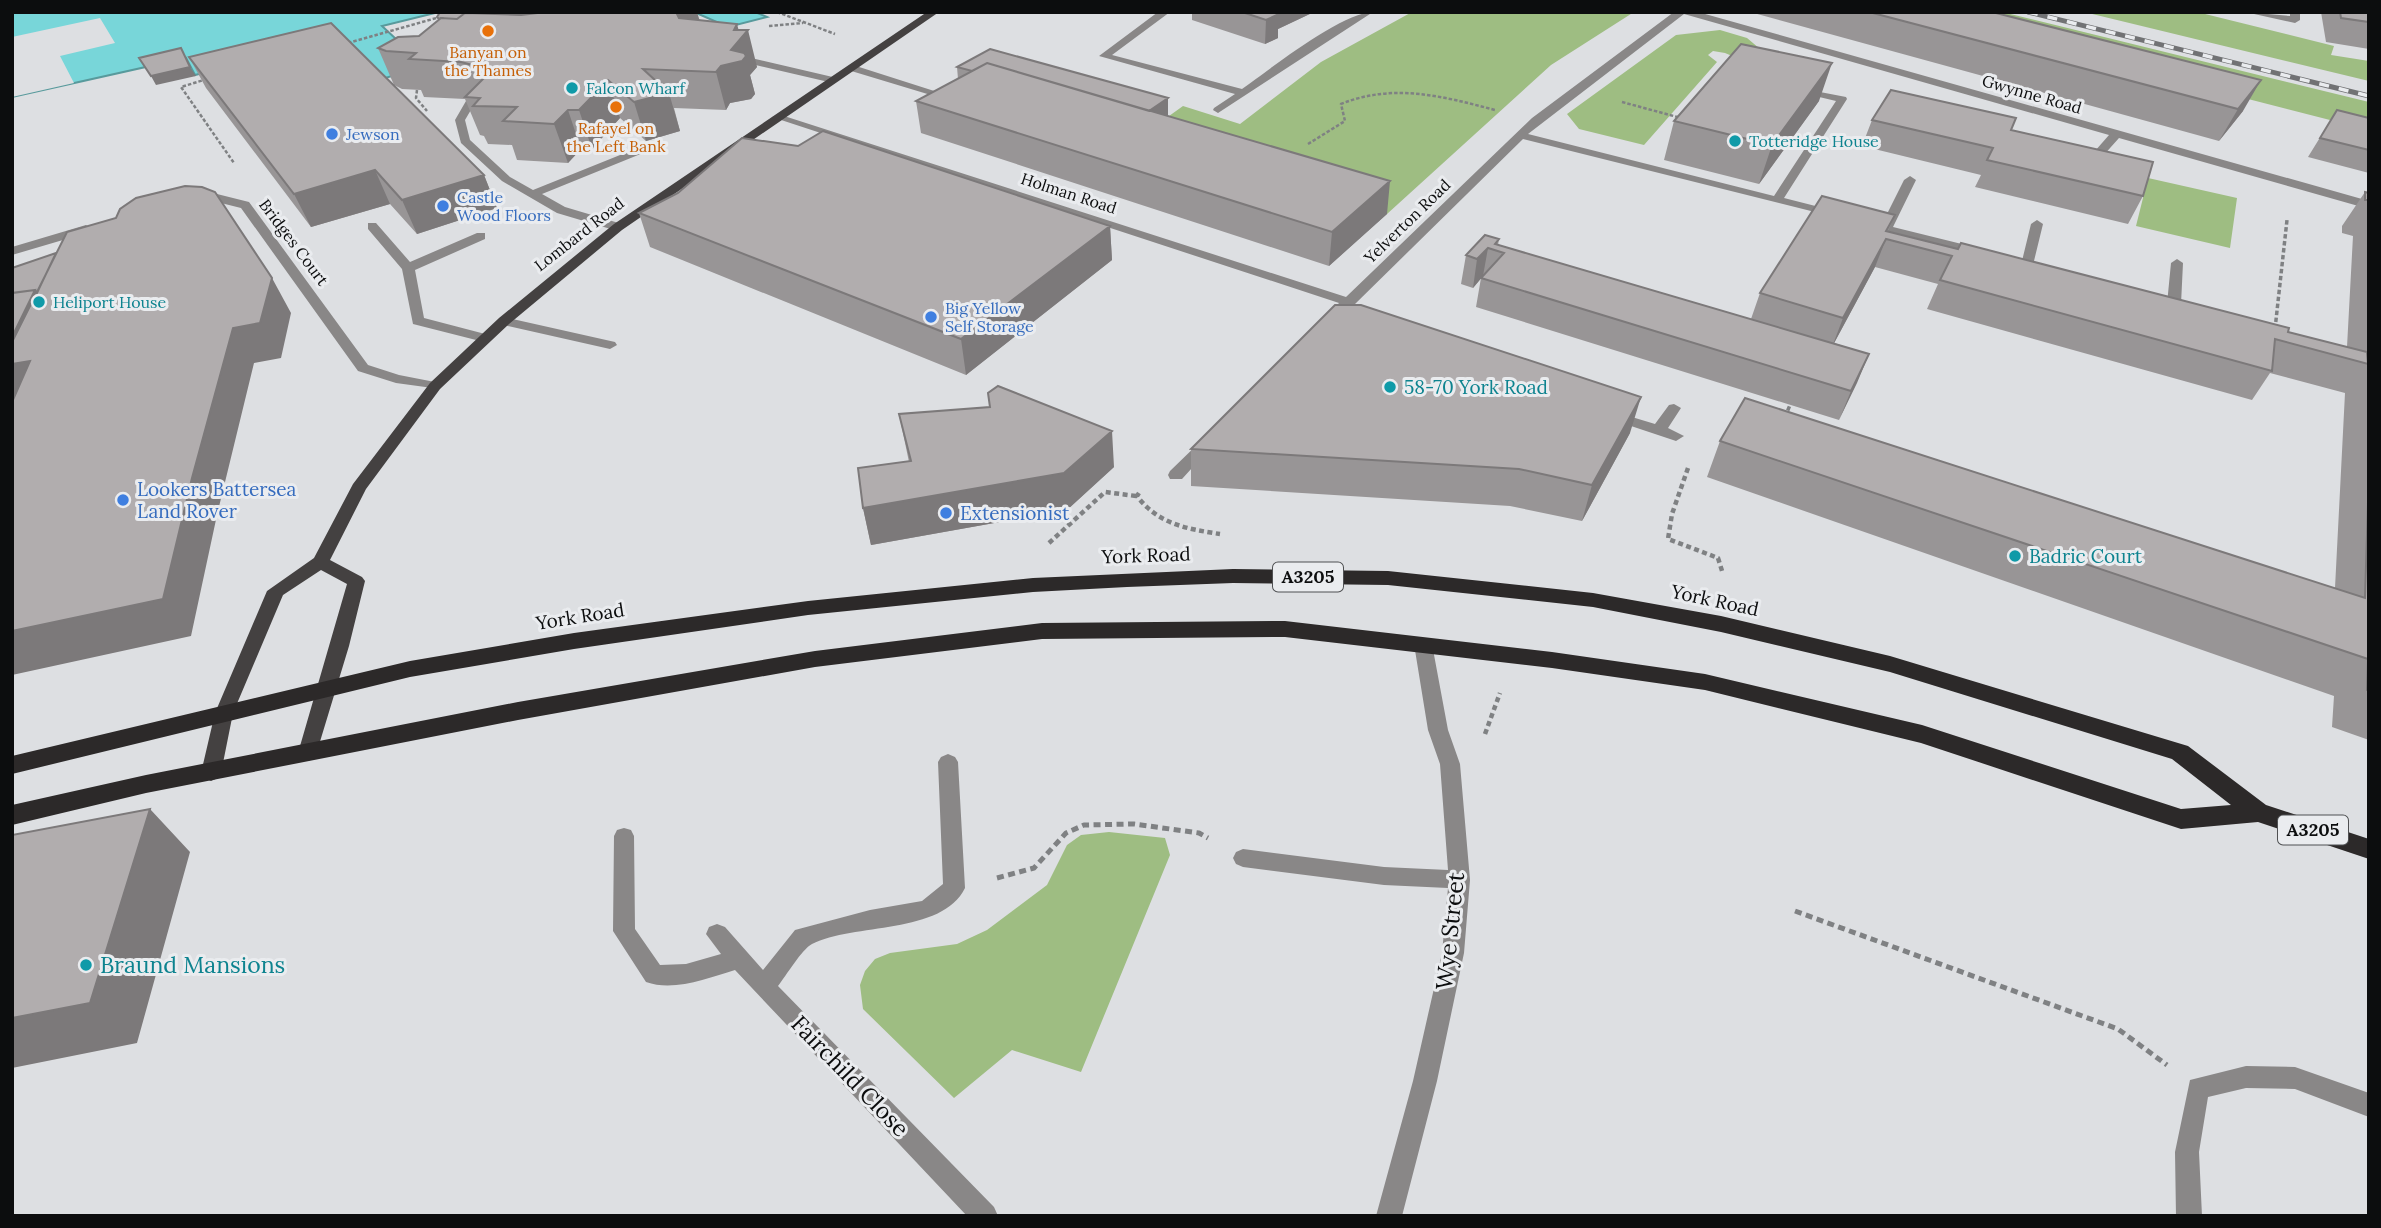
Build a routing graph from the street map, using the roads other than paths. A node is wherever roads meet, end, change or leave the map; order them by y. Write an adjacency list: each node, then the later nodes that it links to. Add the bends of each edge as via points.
1 (934, 12): 9 (main road, Lombard Road)
2 (1165, 12): 12 (street, via 1104,56)
3 (1368, 12): 12 (street)
4 (1679, 12): 18 (street, Yelverton Road, via 1574,89)
5 (1687, 12): 17 (street, Gwynne Road)
6 (2250, 12): 7 (street, via 2295,20)
7 (2295, 12)
8 (724, 54): 10 (street)
9 (852, 68): 10 (main road, Lombard Road); 13 (street)
10 (833, 80): 16 (main road, Lombard Road)
11 (1780, 85): 23 (street, via 1842,99)
12 (1241, 92): 15 (street)
13 (948, 97)
14 (470, 103): 22 (street, via 460,120 465,141 506,179)
15 (1218, 110)
16 (777, 117): 29 (main road, Lombard Road); 37 (street, Holman Road)
17 (2116, 134): 19 (street, via 2098,155); 25 (street, Gwynne Road)
18 (1521, 135): 23 (street); 37 (street, Yelverton Road)
19 (2072, 148)
20 (644, 149): 22 (street)
21 (1910, 180): 30 (street)
22 (533, 194): 29 (street, via 561,210)
23 (1777, 200): 30 (street)
24 (188, 201): 43 (street, Bridges Court, via 214,197 245,205 363,368)
25 (2369, 205)
26 (100, 224): 32 (street)
27 (2037, 224): 35 (street)
28 (372, 226): 36 (street)
29 (618, 227): 39 (main road, Lombard Road)
30 (1886, 229): 33 (street)
31 (481, 236): 36 (street)
32 (12, 251)
33 (1989, 255)
34 (2177, 262): 38 (street)
35 (2027, 265)
36 (408, 268): 41 (street, via 418,321)
37 (1349, 302): 40 (street, Yelverton Road)
38 (2174, 304)
39 (504, 321): 41 (main road, Lombard Road); 42 (street)
40 (1331, 325)
41 (484, 338): 43 (main road, Lombard Road)
42 (610, 345)
43 (435, 386): 50 (main road, Lombard Road, via 359,488)
44 (1593, 408): 46 (street)
45 (1674, 408): 46 (street)
46 (1659, 430): 48 (street)
47 (1214, 436): 49 (street)
48 (1676, 436)
49 (1176, 475)
50 (320, 562): 52 (main road, via 356,581 347,631); 53 (main road, Lombard Road, via 276,591)
51 (1423, 644): 54 (highway, York Road / A3205, via 1285,629 1042,631 815,659); 58 (highway, York Road / A3205, via 1705,682 1922,734 2181,819); 63 (street, Wye Street, via 1438,730 1450,764)
52 (325, 690): 53 (highway, York Road / A3205); 54 (main road); 58 (highway, York Road / A3205, via 410,669 573,641 808,608 1033,585 1233,576 1388,578 1593,600 1721,624 1890,664 2180,752)
53 (224, 713): 56 (highway, York Road / A3205); 57 (main road, Lombard Road)
54 (307, 753): 57 (highway, York Road / A3205)
55 (948, 762): 66 (street, via 954,888 927,909 803,937)
56 (12, 765)
57 (211, 773): 59 (highway, York Road / A3205)
58 (2258, 812): 61 (highway, York Road / A3205)
59 (12, 815)
60 (624, 836): 65 (street, via 624,931 654,975 686,974)
61 (2369, 849)
62 (1243, 858): 63 (street, via 1384,876)
63 (1459, 880): 69 (street, Wye Street, via 1453,953)
64 (718, 934): 65 (street, Fairchild Close)
65 (740, 959): 66 (street, Fairchild Close)
66 (764, 987): 68 (street, Fairchild Close)
67 (2369, 1105): 70 (street, via 2295,1078 2246,1077 2198,1088 2187,1152)
68 (985, 1216)
69 (1389, 1216)
70 (2189, 1216)

